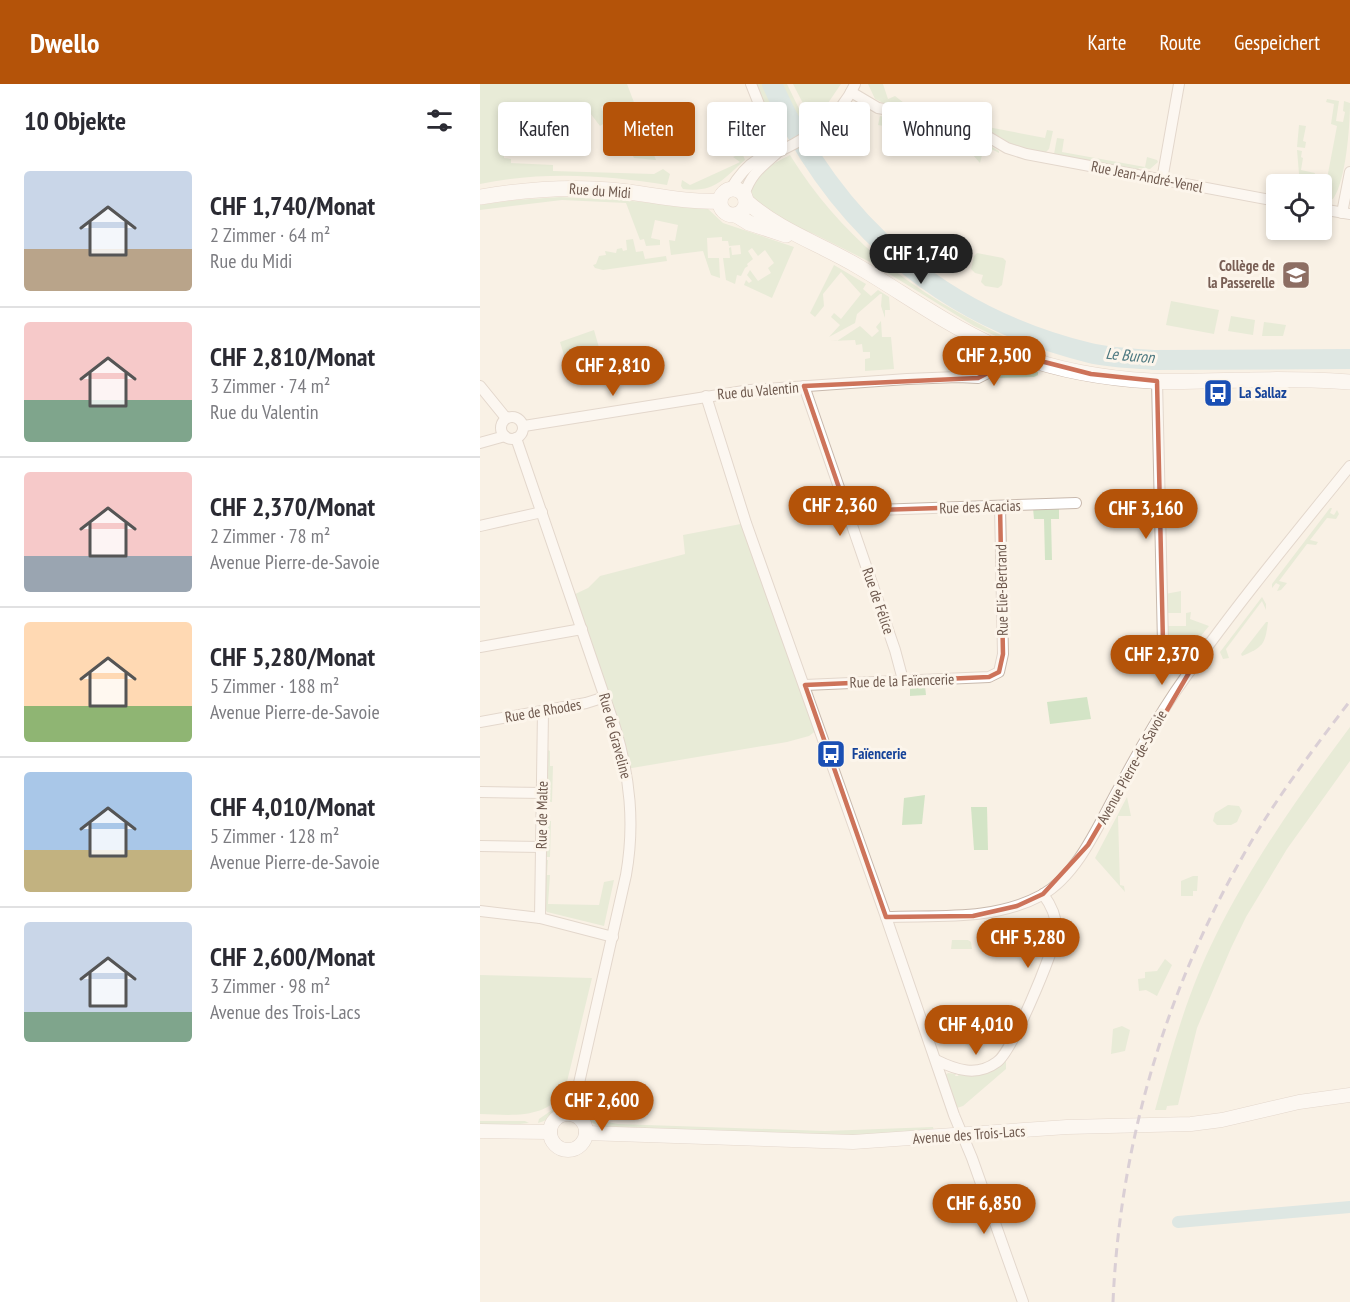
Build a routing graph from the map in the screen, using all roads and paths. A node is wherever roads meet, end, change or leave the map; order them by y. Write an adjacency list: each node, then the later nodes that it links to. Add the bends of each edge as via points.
1 (751, 84): 4 (street)
2 (1179, 84): 8 (street)
3 (853, 88): 5 (street, via 833,115); 8 (street, Rue Jean-André-Venel, via 878,108 965,123 1007,148 1026,154)
4 (758, 102)
5 (787, 147)
6 (766, 156): 10 (street, via 741,173)
7 (1350, 172): 12 (street)
8 (1162, 180): 11 (street, Rue Jean-André-Venel)
9 (480, 197): 10 (main road, Rue du Midi, via 558,188 701,202)
10 (735, 197): 13 (main road); 13 (main road, via 724,212)
11 (1266, 199)
12 (1346, 214)
13 (809, 242): 14 (main road, via 852,262)
14 (992, 345): 15 (main road); 16 (street, Rue du Valentin, via 976,369)
15 (1021, 356): 16 (street, Rue du Valentin, via 978,378); 17 (main road, via 1091,374)
16 (958, 377): 20 (street, Rue du Valentin)
17 (1157, 381): 18 (main road); 34 (street, via 1163,643 1167,653)
18 (1350, 382)
19 (480, 386): 22 (street)
20 (804, 386): 21 (street, Rue du Valentin); 29 (street, Rue de Félice)
21 (706, 396): 23 (street, Rue du Valentin); 37 (street, via 746,523)
22 (506, 418): 23 (street, via 517,417); 24 (street, via 501,427)
23 (524, 426): 24 (street, via 522,434)
24 (511, 437): 25 (street); 30 (street, Rue de Graveline)
25 (480, 443)
26 (1350, 466): 34 (street, Avenue Pierre-de-Savoie)
27 (1076, 503): 28 (street, Rue des Acacias)
28 (1000, 506): 29 (street, Rue des Acacias); 35 (street, Rue Elie-Bertrand, via 1003,654)
29 (847, 511): 36 (street, Rue de Félice)
30 (542, 512): 31 (street); 32 (street, Rue de Graveline)
31 (480, 526)
32 (582, 629): 33 (street); 38 (street, Rue de Graveline)
33 (480, 647)
34 (1190, 671): 45 (street, Avenue Pierre-de-Savoie, via 1158,719 1088,845 1062,878)
35 (999, 672): 36 (street, Rue de la Faïencerie, via 989,677)
36 (903, 680): 37 (street, Rue de la Faïencerie)
37 (805, 685): 47 (street)
38 (605, 697): 39 (street, Rue de Rhodes); 49 (street, Rue de Graveline, via 623,754 631,814 628,863)
39 (543, 711): 40 (street, Rue de Rhodes); 42 (street, Rue de Malte)
40 (480, 722)
41 (480, 792): 42 (street)
42 (543, 793): 44 (street, Rue de Malte)
43 (480, 846): 44 (street)
44 (542, 847): 48 (street, Rue de Malte)
45 (1043, 894): 47 (street, Avenue Pierre-de-Savoie, via 1017,906 973,916); 50 (street, via 1053,911 1056,932 1006,1053 978,1071 959,1070)
46 (480, 911): 48 (street)
47 (886, 917): 50 (street)
48 (540, 918): 49 (street)
49 (613, 937): 52 (street, Rue de Graveline)
50 (936, 1060): 56 (street)
51 (1350, 1095): 56 (street, Avenue des Trois-Lacs, via 1198,1123)
52 (572, 1114): 54 (street, via 556,1118); 55 (street, via 582,1121)
53 (480, 1131): 54 (street)
54 (550, 1132): 55 (street, via 553,1142 566,1150 579,1146)
55 (586, 1133): 56 (street, Avenue des Trois-Lacs, via 853,1142)
56 (962, 1135): 57 (street)
57 (1023, 1302)

